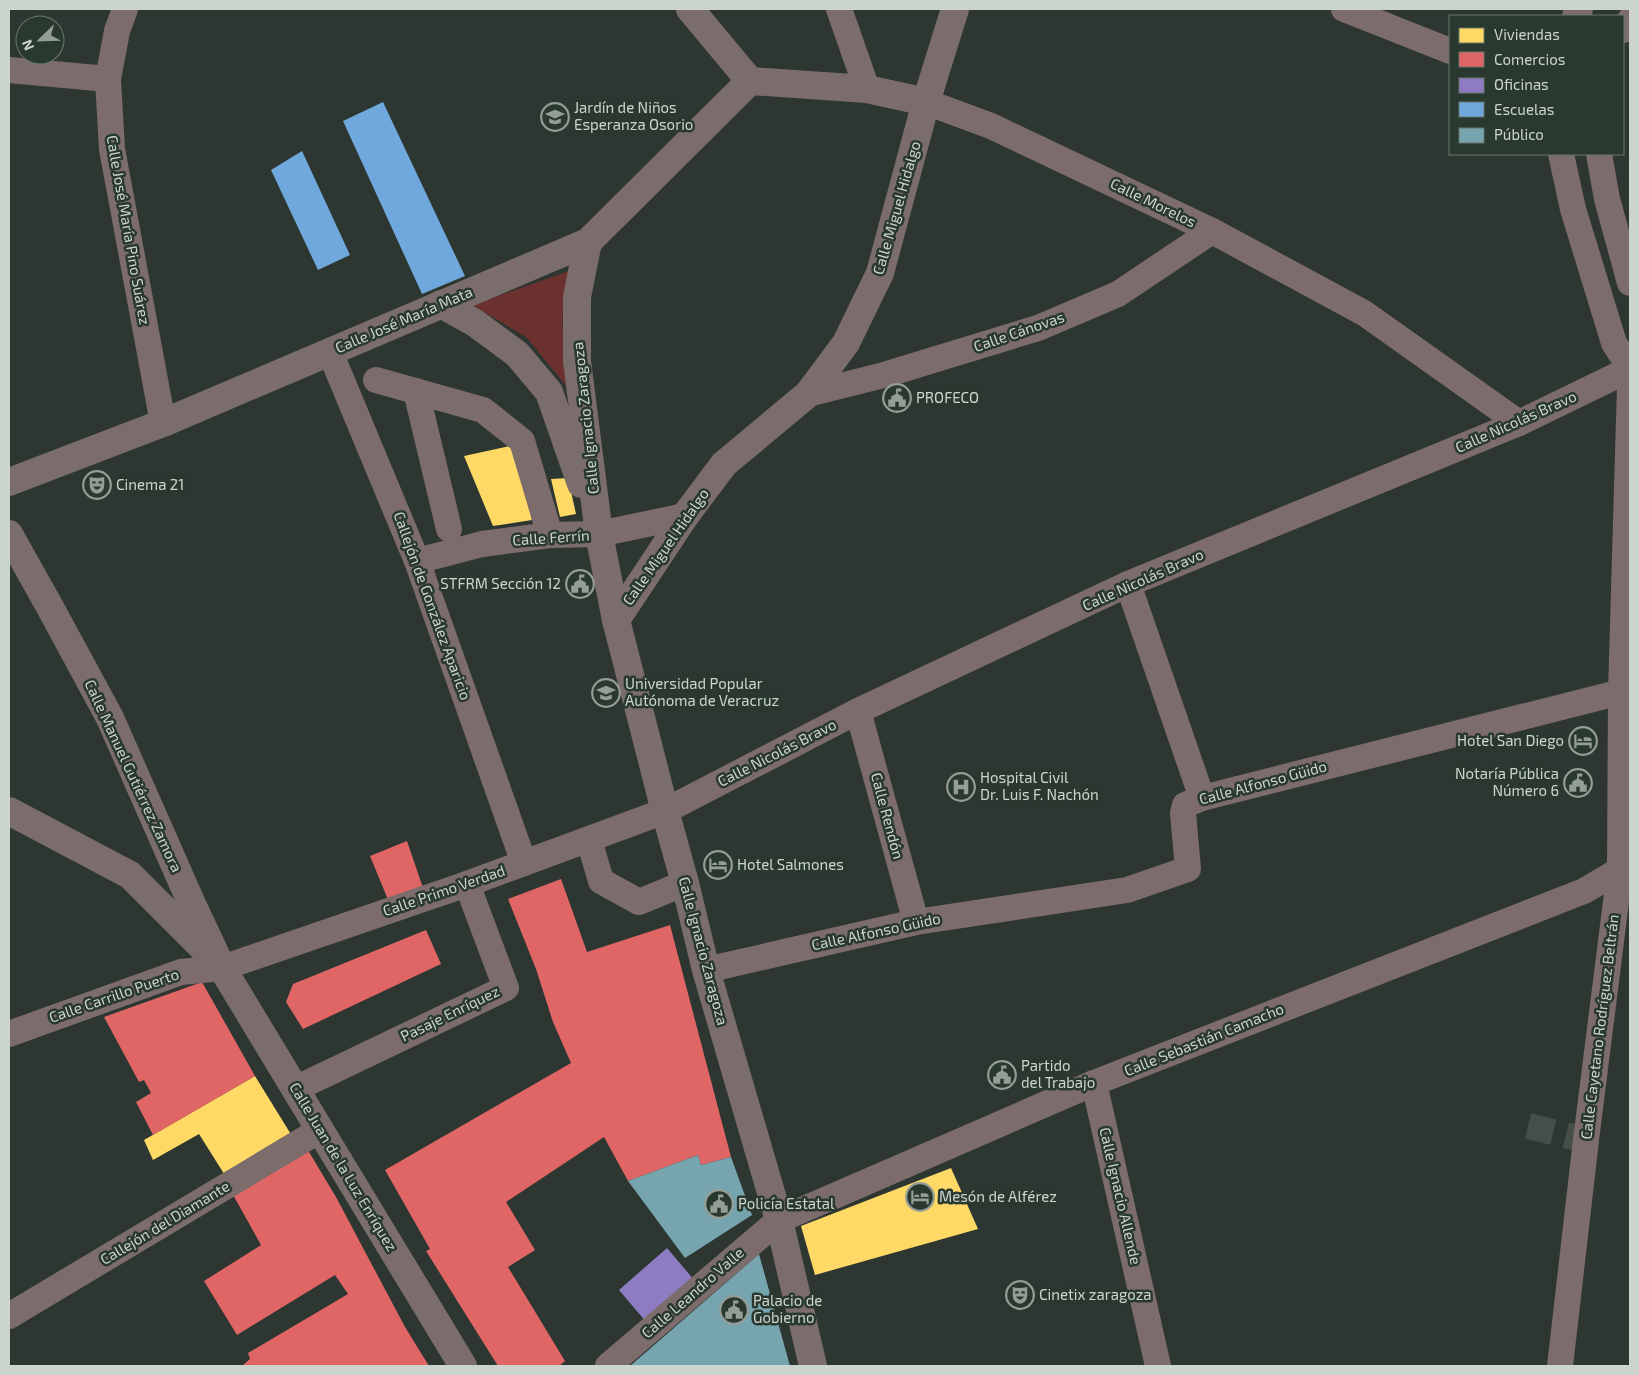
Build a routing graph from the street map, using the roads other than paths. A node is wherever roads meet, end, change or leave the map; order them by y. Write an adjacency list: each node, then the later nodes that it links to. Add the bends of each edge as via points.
1 (125, 9): 8 (street, Calle José María Pino Suárez, via 117,31)
2 (690, 9): 9 (main road)
3 (839, 9): 10 (street)
4 (955, 9): 11 (main road, Calle Miguel Hidalgo)
5 (1344, 9): 6 (street)
6 (1449, 51)
7 (9, 70): 8 (street)
8 (108, 79): 24 (street, Calle José María Pino Suárez, via 112,149)
9 (750, 81): 10 (main road, Calle Morelos); 15 (main road, Calle José María Mata)
10 (866, 89): 11 (main road, Calle Morelos)
11 (926, 102): 14 (street, Calle Morelos, via 991,126); 23 (main road, Calle Miguel Hidalgo, via 880,273 846,343)
12 (1561, 155): 19 (street, via 1573,209 1614,343)
13 (1598, 155): 16 (street)
14 (1212, 231): 23 (street, Calle Cánovas, via 1118,294 1038,328 884,375); 25 (street, Calle Morelos, via 1364,313)
15 (588, 242): 17 (main road, Calle José María Mata); 31 (main road, Calle Ignacio Zaragoza, via 577,297 577,360)
16 (1630, 283)
17 (441, 304): 18 (main road, Calle José María Mata); 31 (main road, Calle Ignacio Zaragoza, via 475,323 517,354 549,392)
18 (330, 352): 24 (main road, Calle José María Mata); 32 (street, Callejón de González Aparicio)
19 (1630, 368): 25 (street, Calle Nicolás Bravo)
20 (376, 380): 22 (street)
21 (1630, 386): 35 (street, Calle Cayetano Rodríguez Beltrán)
22 (416, 391): 28 (street); 30 (street, via 484,410 522,441)
23 (808, 394): 27 (main road, Calle Miguel Hidalgo, via 724,464)
24 (163, 423): 26 (main road, Calle José María Mata)
25 (1519, 423): 33 (street, Calle Nicolás Bravo)
26 (9, 482)
27 (684, 516): 31 (street, Calle Ferrín); 34 (main road, Calle Miguel Hidalgo)
28 (449, 530)
29 (9, 534): 46 (main road, Calle Manuel Gutiérrez Zamora, via 110,718)
30 (550, 534): 31 (street, Calle Ferrín); 32 (street, Calle Ferrín, via 482,544)
31 (599, 534): 34 (main road, Calle Ignacio Zaragoza)
32 (417, 561): 41 (street, Callejón de González Aparicio)
33 (1128, 584): 36 (street, Calle Nicolás Bravo); 37 (street)
34 (616, 620): 39 (main road, Calle Ignacio Zaragoza)
35 (1621, 692): 37 (street, Calle Alfonso Güido); 42 (street, Calle Cayetano Rodríguez Beltrán)
36 (858, 711): 39 (street, Calle Nicolás Bravo); 45 (street, Calle Rendón)
37 (1202, 798): 45 (street, Calle Alfonso Güido, via 1185,804 1183,813 1188,869 1127,890)
38 (9, 810): 46 (main road, via 130,875)
39 (665, 811): 40 (street, Calle Primo Verdad); 43 (main road, Calle Ignacio Zaragoza)
40 (589, 840): 41 (street, Calle Primo Verdad); 43 (street, via 601,881 638,902)
41 (524, 863): 44 (street, Calle Primo Verdad)
42 (1625, 867): 49 (street, Calle Sebastián Camacho, via 1584,891); 58 (street, Calle Cayetano Rodríguez Beltrán, via 1586,1140)
43 (685, 883): 47 (main road, Calle Ignacio Zaragoza)
44 (467, 884): 46 (street, Calle Primo Verdad); 50 (street, Pasaje Enríquez, via 506,988)
45 (916, 922): 47 (street, Calle Alfonso Güido)
46 (222, 968): 48 (street, Calle Carrillo Puerto, via 181,972); 50 (main road, Calle Juan de la Luz Enríquez)
47 (706, 970): 52 (main road, Calle Ignacio Zaragoza)
48 (9, 1034)
49 (1094, 1083): 52 (street, Calle Sebastián Camacho); 57 (street, Calle Ignacio Allende)
50 (295, 1089): 51 (main road, Calle Juan de la Luz Enríquez)
51 (320, 1130): 53 (street, Callejón del Diamante); 54 (main road, Calle Juan de la Luz Enríquez)
52 (779, 1220): 55 (street, Calle Leandro Valle); 56 (main road, Calle Ignacio Zaragoza)
53 (9, 1316)
54 (463, 1366)
55 (608, 1366)
56 (813, 1366)
57 (1158, 1366)
58 (1560, 1366)

